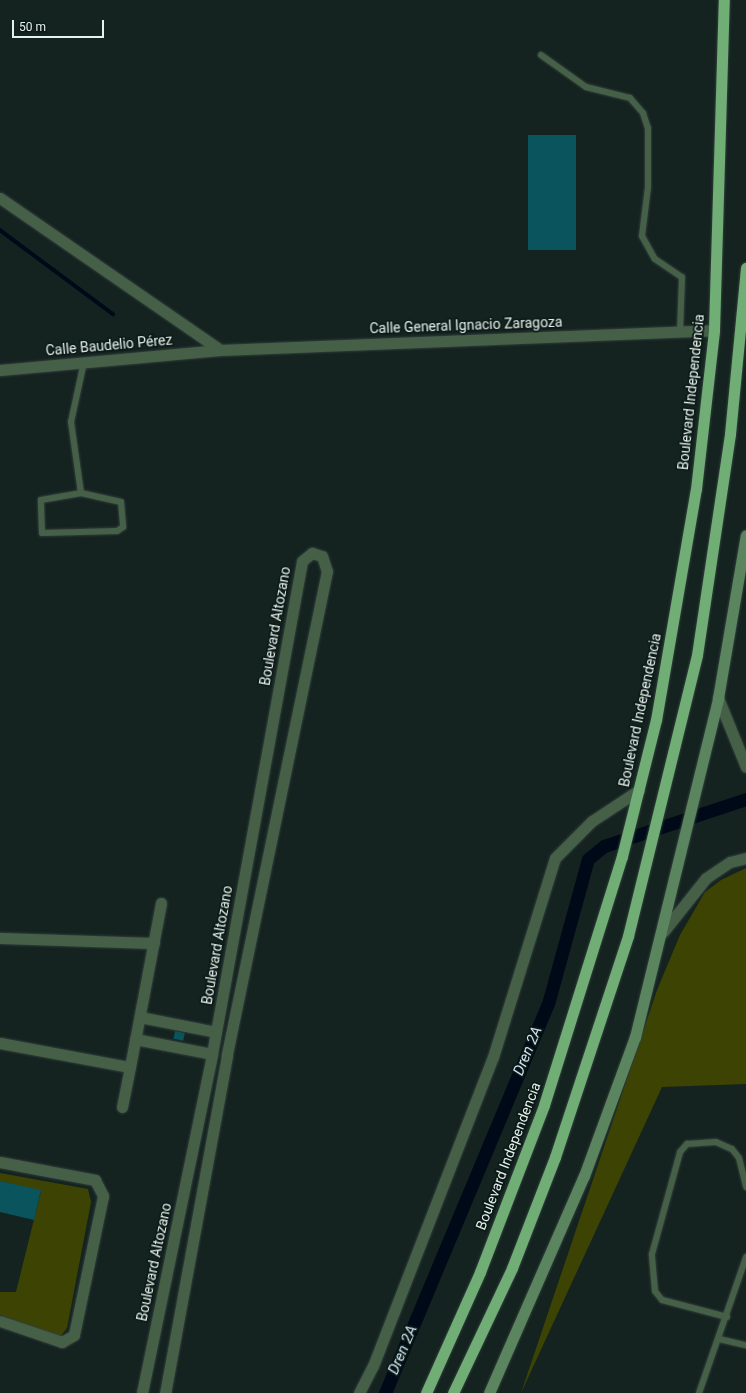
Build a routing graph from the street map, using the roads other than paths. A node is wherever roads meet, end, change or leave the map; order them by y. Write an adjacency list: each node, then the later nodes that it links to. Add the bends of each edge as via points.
1 (724, 0): 5 (highway, Boulevard Independencia)
2 (541, 55): 6 (lane, via 586,87 630,98 644,113 648,128 648,187 642,236 655,260 682,277)
3 (0, 198): 7 (street)
4 (746, 268): 39 (highway, via 730,434 697,655 628,936 555,1157 512,1268)
5 (714, 330): 6 (street, Calle General Ignacio Zaragoza); 15 (highway, Boulevard Independencia, via 682,585)
6 (680, 331): 7 (street, Calle General Ignacio Zaragoza)
7 (220, 350): 8 (street, Calle Baudelio Pérez)
8 (84, 362): 9 (street, Calle Baudelio Pérez); 10 (lane, via 71,422)
9 (0, 370)
10 (81, 493): 10 (lane, via 41,500 42,533 117,531 123,527 121,502)
11 (746, 535): 12 (main road)
12 (745, 552): 13 (main road)
13 (718, 698): 14 (street); 18 (main road)
14 (746, 767)
15 (639, 790): 37 (street, via 592,821 555,858 493,1057 373,1366); 38 (highway, Boulevard Independencia, via 622,856 544,1105 480,1272)
16 (746, 858): 18 (street, via 730,862 706,878)
17 (161, 903): 20 (street)
18 (663, 932): 40 (main road, via 618,1090)
19 (0, 938): 20 (street)
20 (154, 943): 21 (street)
21 (140, 1017): 22 (street); 23 (street)
22 (216, 1032): 25 (street, Boulevard Altozano); 36 (street, Boulevard Altozano, via 302,560 312,553 322,556 327,571 226,1056)
23 (135, 1039): 25 (street); 26 (street)
24 (0, 1043): 26 (street)
25 (212, 1054): 35 (street, Boulevard Altozano)
26 (130, 1067): 27 (street)
27 (122, 1107)
28 (0, 1162): 32 (street, via 95,1180 103,1196 74,1336 62,1342)
29 (746, 1187): 31 (lane, via 739,1158 732,1149 716,1142 686,1144 680,1152 652,1254 655,1291 662,1300)
30 (746, 1257): 31 (lane)
31 (727, 1317): 33 (lane)
32 (0, 1321)
33 (719, 1339): 34 (lane); 41 (lane)
34 (746, 1344)
35 (142, 1393)
36 (165, 1393)
37 (359, 1393)
38 (426, 1393)
39 (454, 1393)
40 (489, 1393)
41 (699, 1393)

